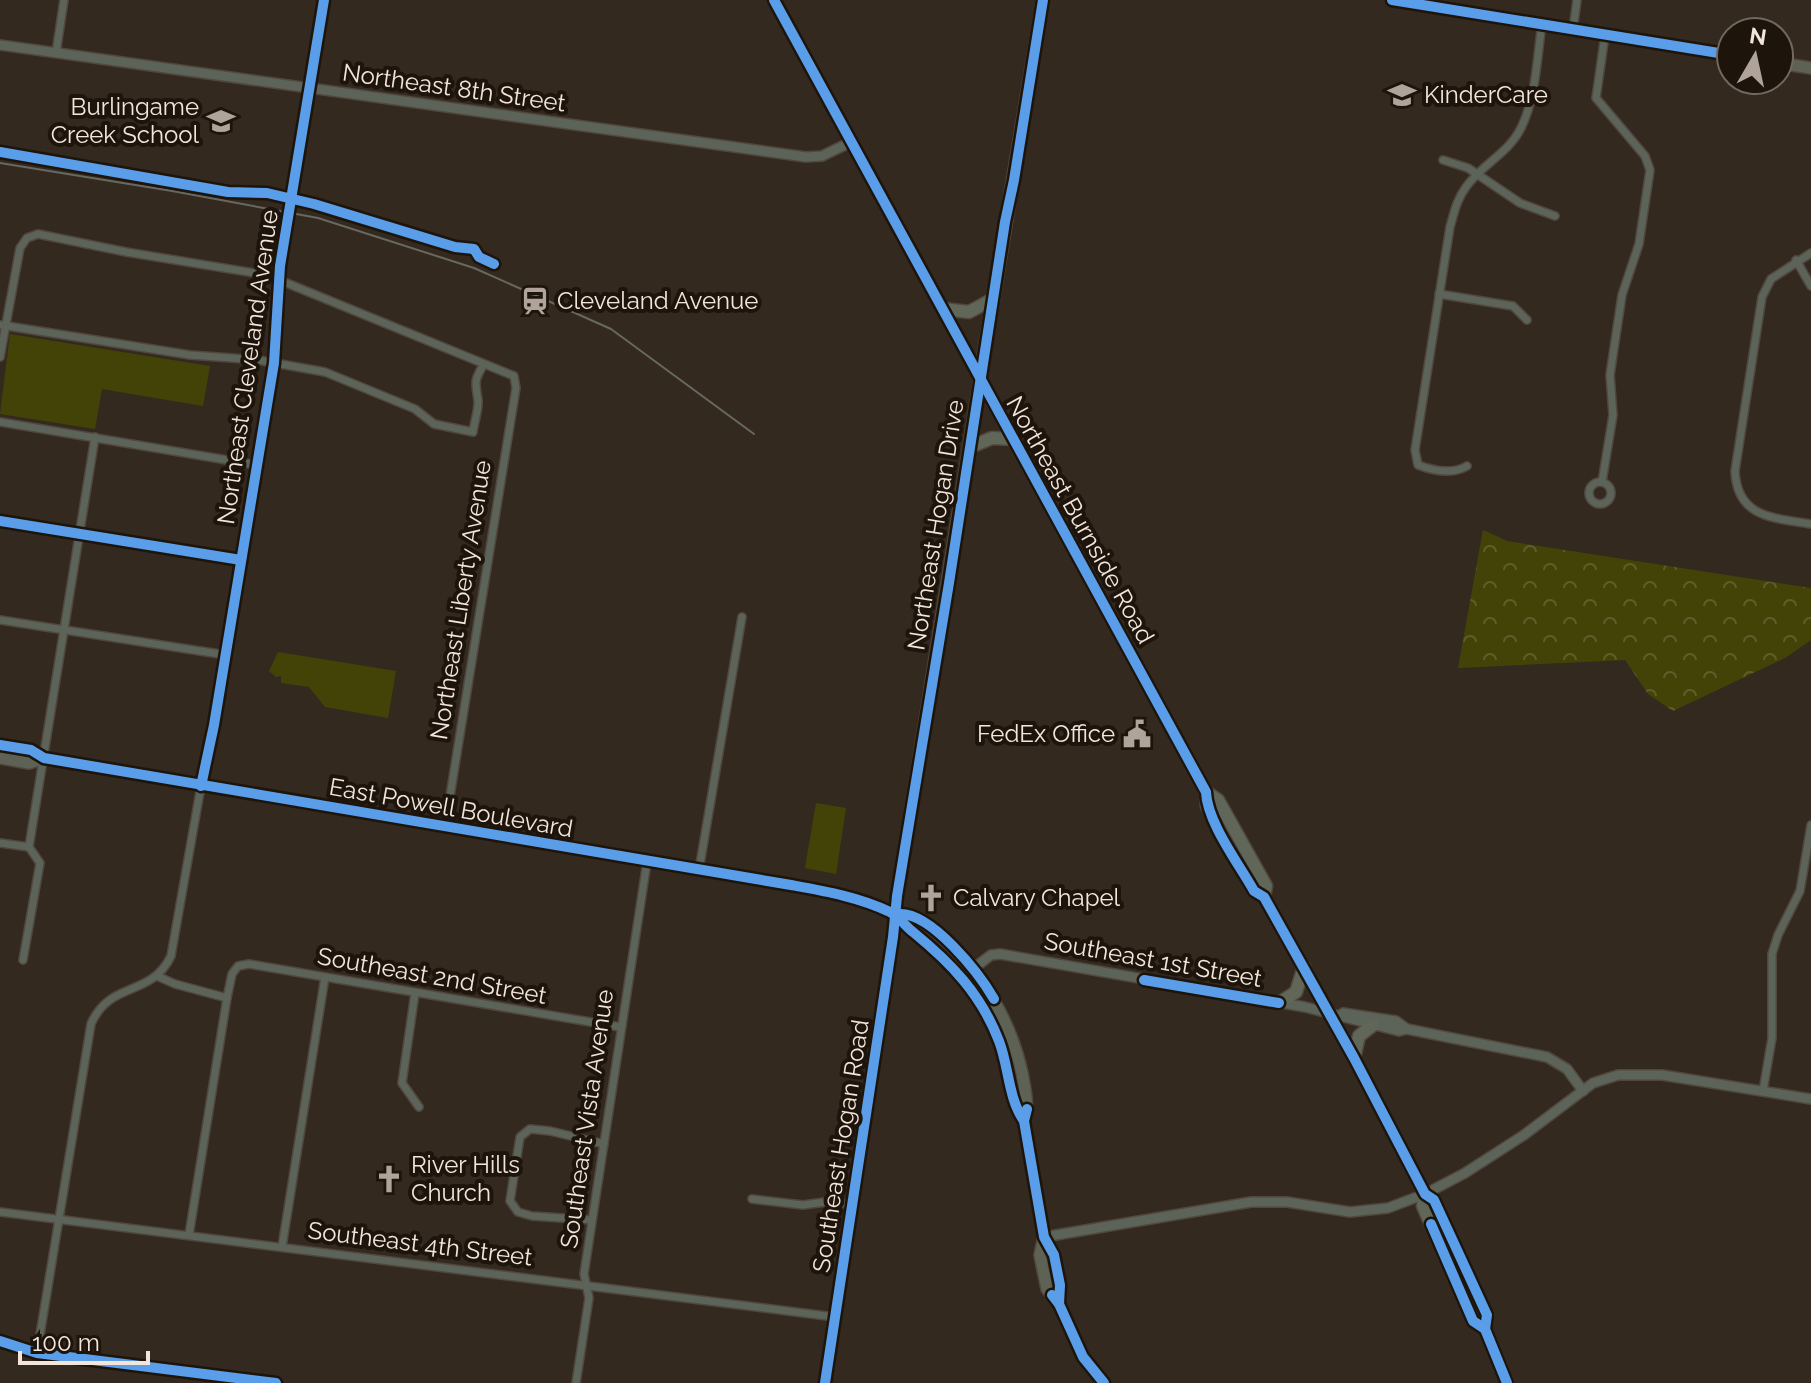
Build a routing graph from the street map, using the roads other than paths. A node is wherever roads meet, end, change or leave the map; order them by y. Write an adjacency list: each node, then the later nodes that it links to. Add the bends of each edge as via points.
1 (64, 0): 12 (street)
2 (324, 0): 13 (main road, Northeast Cleveland Avenue)
3 (774, 0): 14 (main road, Northeast Burnside Road)
4 (1043, 0): 23 (highway, Northeast Hogan Drive)
5 (1392, 0): 7 (main road)
6 (1577, 0): 8 (street)
7 (1542, 24): 8 (main road); 16 (street, via 1521,128 1505,152)
8 (1573, 30): 9 (main road)
9 (1605, 35): 11 (main road); 37 (street, via 1596,98 1645,156 1650,170 1639,244 1620,308 1610,375 1613,415)
10 (0, 45): 12 (street, Northeast 8th Street)
11 (1715, 52)
12 (56, 53): 13 (street, Northeast 8th Street)
13 (310, 88): 14 (street, Northeast 8th Street, via 806,157 822,156); 20 (main road, Northeast Cleveland Avenue)
14 (851, 142): 24 (main road, Northeast Burnside Road)
15 (1443, 160): 16 (street)
16 (1478, 174): 17 (street, via 1520,203); 22 (street, via 1456,204)
17 (1555, 216)
18 (1811, 253): 19 (street)
19 (1796, 260): 21 (street); 38 (street, via 1771,279 1760,306 1735,471)
20 (279, 280): 26 (street, via 32,234 20,248); 28 (main road, Northeast Cleveland Avenue); 29 (street)
21 (1811, 286)
22 (1439, 294): 25 (street, via 1513,306); 36 (street, via 1415,450 1418,465 1431,470 1452,472)
23 (993, 299): 24 (highway, via 969,312); 30 (highway, Northeast Hogan Drive)
24 (943, 309): 30 (main road, Northeast Burnside Road)
25 (1527, 320)
26 (2, 326): 27 (street); 28 (street)
27 (0, 357)
28 (274, 363): 29 (street, via 332,374 415,409 434,424 473,432 476,377); 35 (main road, Northeast Cleveland Avenue)
29 (484, 364): 55 (street, Northeast Liberty Avenue, via 516,379)
30 (980, 378): 33 (highway, Northeast Burnside Road); 34 (main road, Northeast Hogan Drive)
31 (0, 422): 32 (street)
32 (95, 437): 35 (street); 42 (street)
33 (1014, 439): 34 (highway, via 992,438); 52 (highway, Northeast Burnside Road)
34 (970, 447): 62 (main road, Northeast Hogan Drive)
35 (257, 465): 43 (main road, Northeast Cleveland Avenue)
36 (1467, 466)
37 (1602, 482)
38 (1748, 506): 39 (street); 41 (street, via 1764,516)
39 (1740, 513)
40 (0, 521): 42 (street)
41 (1811, 524)
42 (80, 534): 43 (street); 46 (street)
43 (241, 560): 47 (main road, Northeast Cleveland Avenue)
44 (742, 617): 60 (street)
45 (0, 620): 46 (street)
46 (64, 630): 47 (street); 50 (street)
47 (226, 655): 51 (main road, Northeast Cleveland Avenue)
48 (0, 745): 50 (main road, East Powell Boulevard)
49 (0, 758): 50 (main road, East Powell Boulevard, via 29,763)
50 (44, 758): 51 (main road, East Powell Boulevard); 57 (street)
51 (201, 786): 55 (main road, East Powell Boulevard); 66 (street, via 175,944)
52 (1206, 792): 54 (highway, Northeast Burnside Road); 59 (highway, Northeast Burnside Road, via 1218,800)
53 (1811, 825): 79 (street, via 1800,891 1772,954 1772,1038)
54 (1218, 826): 59 (highway, via 1248,867); 61 (highway, Northeast Burnside Road, via 1254,891)
55 (445, 827): 58 (main road, East Powell Boulevard)
56 (0, 843): 57 (street)
57 (29, 847): 63 (street, via 40,863)
58 (647, 862): 60 (main road, East Powell Boulevard); 75 (street, Southeast Vista Avenue)
59 (1257, 869): 61 (highway, Northeast Burnside Road, via 1266,886)
60 (699, 870): 62 (main road, East Powell Boulevard, via 838,894)
61 (1264, 897): 64 (highway, Northeast Burnside Road)
62 (895, 915): 65 (main road, East Powell Boulevard, via 909,914 930,927); 73 (main road, East Powell Boulevard, via 953,966); 86 (main road, Southeast Hogan Road)
63 (23, 960)
64 (1304, 967): 70 (highway, via 1296,992); 72 (highway, Northeast Burnside Road)
65 (974, 968): 70 (street, Southeast 1st Street, via 1000,954); 71 (main road, East Powell Boulevard)
66 (157, 976): 69 (street); 88 (street, via 105,1002 91,1024)
67 (325, 977): 68 (street, Southeast 2nd Street); 69 (street, Southeast 2nd Street, via 238,966); 92 (street)
68 (415, 993): 75 (street, Southeast 2nd Street); 81 (street, via 402,1083)
69 (227, 998): 90 (street)
70 (1279, 1003): 72 (street, Southeast 1st Street)
71 (1000, 1010): 73 (main road); 82 (main road, East Powell Boulevard, via 1021,1069 1028,1107)
72 (1329, 1012): 74 (street, Southeast 1st Street); 76 (street, Southeast 1st Street, via 1396,1021); 77 (highway, Northeast Burnside Road)
73 (988, 1015): 82 (main road, East Powell Boulevard, via 1005,1058 1015,1109)
74 (1373, 1025): 76 (street, Southeast 1st Street); 77 (highway, via 1359,1036)
75 (620, 1027): 83 (street, Southeast Vista Avenue)
76 (1407, 1029): 78 (street, Southeast 1st Street, via 1547,1057 1567,1069)
77 (1354, 1058): 84 (highway, Northeast Burnside Road)
78 (1583, 1091): 79 (street, via 1607,1077 1642,1073); 84 (street, via 1486,1161)
79 (1763, 1091): 80 (street)
80 (1811, 1099)
81 (419, 1107)
82 (1024, 1121): 91 (main road, East Powell Boulevard)
83 (604, 1144): 89 (street, Southeast Vista Avenue); 89 (street, via 530,1129 520,1137 514,1163 510,1201 518,1212)
84 (1425, 1194): 91 (street, via 1363,1212 1251,1202); 101 (highway, Northeast Burnside Road, via 1423,1206 1473,1321 1485,1329)
85 (752, 1199): 86 (street)
86 (852, 1204): 94 (main road, Southeast Hogan Road)
87 (0, 1212): 88 (street, Southeast 4th Street)
88 (58, 1219): 90 (street, Southeast 4th Street); 96 (street)
89 (592, 1220): 93 (street, Southeast Vista Avenue)
90 (189, 1235): 92 (street, Southeast 4th Street)
91 (1044, 1237): 100 (main road, East Powell Boulevard, via 1054,1255 1059,1304 1083,1357)
92 (282, 1247): 93 (street, Southeast 4th Street)
93 (586, 1286): 94 (street, Southeast 4th Street); 98 (street, Southeast Vista Avenue, via 589,1298)
94 (835, 1317): 99 (main road, Southeast Hogan Road)
95 (0, 1341): 96 (street)
96 (37, 1353): 97 (street)
97 (276, 1383)
98 (576, 1383)
99 (825, 1383)
100 (1104, 1383)
101 (1507, 1383)

